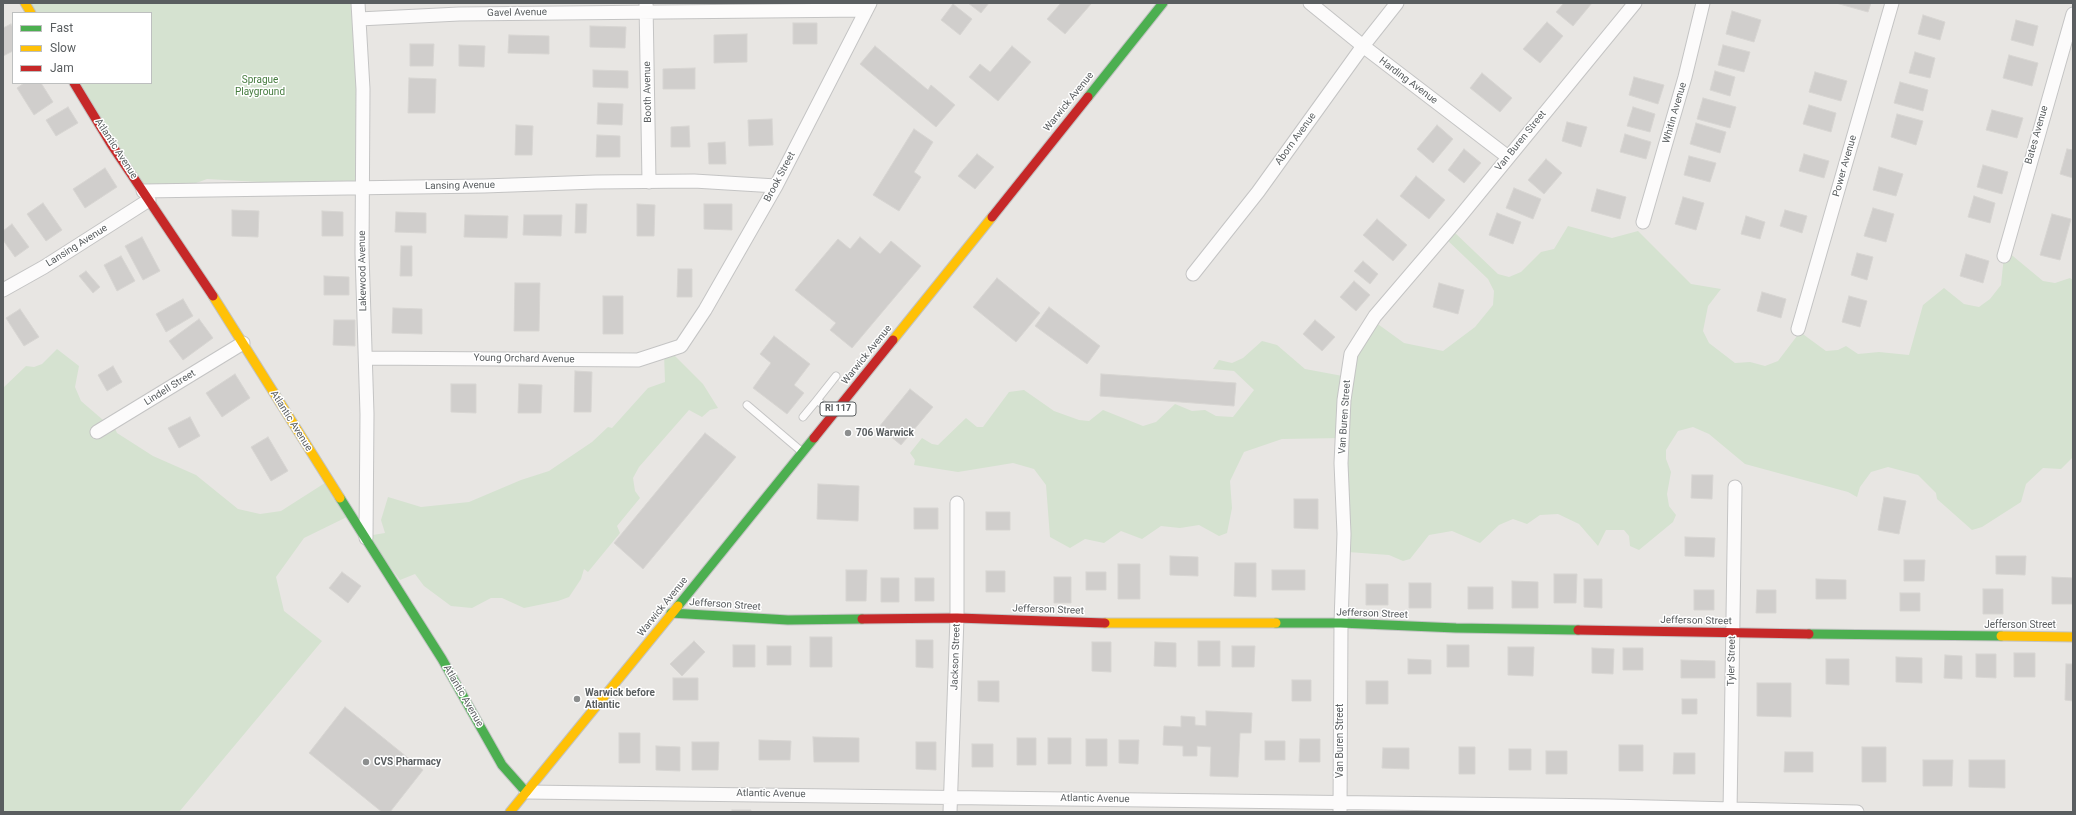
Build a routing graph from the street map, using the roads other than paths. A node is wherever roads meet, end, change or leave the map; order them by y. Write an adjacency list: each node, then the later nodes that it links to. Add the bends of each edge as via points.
1 (25, 3): 11 (street)
2 (358, 3): 13 (street, Lakewood Avenue)
3 (1163, 3): 32 (street, Warwick Avenue / RI 117)
4 (1310, 3): 14 (street, Harding Avenue)
5 (1397, 3): 14 (street, Aborn Avenue)
6 (1635, 3): 16 (street, Van Buren Street)
7 (1703, 3): 21 (street, Whitin Avenue, via 1685,77)
8 (1892, 3): 25 (street, Power Avenue)
9 (868, 6): 10 (street, Gavel Avenue); 18 (street, Brook Street)
10 (646, 7): 13 (street, Gavel Avenue); 17 (street, Booth Avenue)
11 (30, 12)
12 (2073, 14): 22 (street, Bates Avenue)
13 (359, 19): 19 (street, Lakewood Avenue)
14 (1363, 46): 16 (street, Harding Avenue); 23 (street, Aborn Avenue, via 1258,192)
15 (75, 84): 20 (street, Atlantic Avenue)
16 (1508, 158): 41 (street, Van Buren Street, via 1375,316 1351,354 1344,400 1341,463 1344,534)
17 (649, 182): 18 (street, Lansing Avenue, via 694,181); 19 (street, Lansing Avenue)
18 (776, 186): 27 (street, Brook Street, via 705,310)
19 (362, 188): 20 (street, Lansing Avenue); 28 (street, Lakewood Avenue)
20 (146, 196): 24 (street, Lansing Avenue, via 44,267); 26 (street, Atlantic Avenue)
21 (1643, 222)
22 (2004, 256)
23 (1193, 274)
24 (3, 290)
25 (1798, 329)
26 (243, 343): 34 (street, Lindell Street); 38 (street, Atlantic Avenue)
27 (681, 346): 28 (street, Young Orchard Avenue, via 638,360)
28 (366, 358): 38 (street, Lakewood Avenue)
29 (836, 376): 30 (lane)
30 (816, 400): 32 (lane); 33 (lane)
31 (747, 405): 35 (lane)
32 (834, 414): 35 (street, Warwick Avenue / RI 117)
33 (803, 417)
34 (97, 432)
35 (802, 452): 39 (street, Warwick Avenue / RI 117)
36 (1735, 487): 42 (street, Tyler Street)
37 (957, 503): 40 (street, Jackson Street)
38 (366, 538): 44 (street, Atlantic Avenue, via 442,659 502,764)
39 (671, 613): 40 (street, Jefferson Street, via 788,620); 44 (street, Warwick Avenue / RI 117)
40 (958, 618): 41 (street, Jefferson Street, via 1132,624); 45 (street, Jackson Street)
41 (1341, 623): 42 (street, Jefferson Street, via 1456,628); 46 (street, Van Buren Street)
42 (1733, 633): 43 (street, Jefferson Street); 47 (street, Tyler Street)
43 (2073, 637)
44 (526, 792): 45 (street, Atlantic Avenue); 48 (street, Warwick Avenue / RI 117)
45 (951, 796): 46 (street, Atlantic Avenue); 49 (street, Jackson Street)
46 (1340, 807): 47 (street, Atlantic Avenue)
47 (1730, 810): 50 (street, Atlantic Avenue)
48 (510, 812)
49 (950, 812)
50 (1858, 812)

